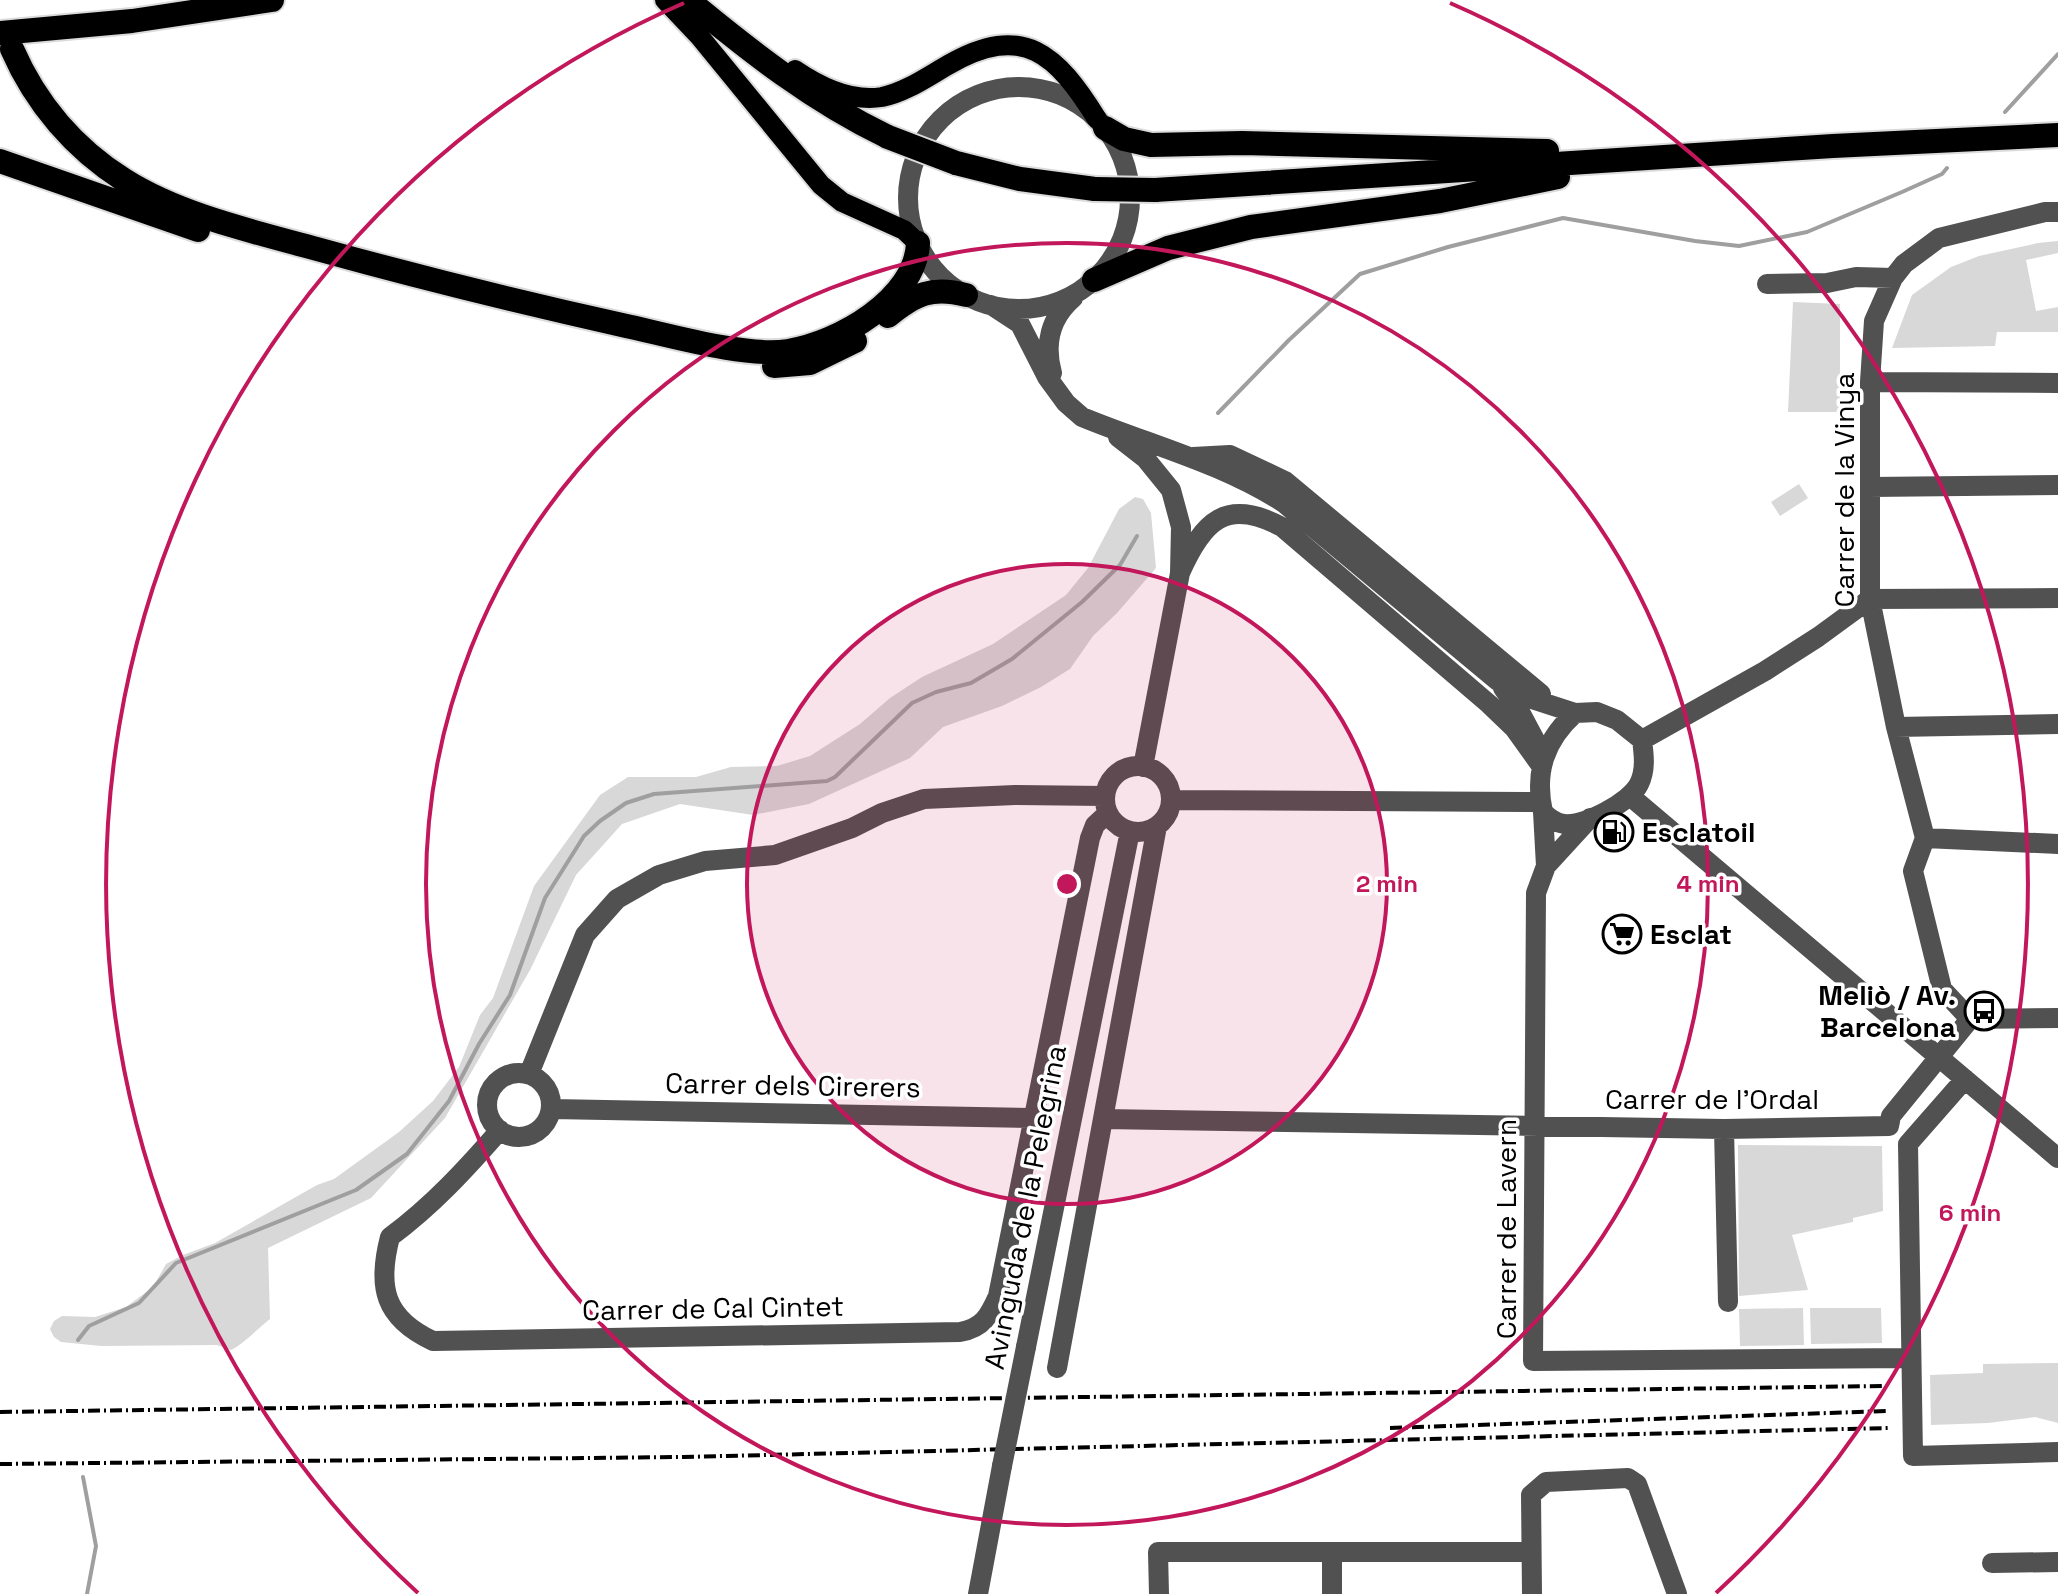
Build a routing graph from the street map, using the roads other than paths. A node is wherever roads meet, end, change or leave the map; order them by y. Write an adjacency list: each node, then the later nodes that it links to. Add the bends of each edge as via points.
1 (272, 0): 5 (highway)
2 (665, 0): 11 (main road, via 821,185 853,208 896,225)
3 (688, 0): 8 (highway, bridge, via 804,91 855,121 956,163 1020,179 1155,190)
4 (704, 0): 6 (main road, via 806,77 847,95 882,97 978,50 1011,45 1035,51 1057,64)
5 (6, 41): 11 (highway, via 53,117 73,140 127,182 255,232 487,295 678,337 759,352 788,351 830,338 867,317 914,269)
6 (1101, 123): 8 (highway, via 1124,139 1151,145); 11 (street, via 1069,98 1024,87 977,94 957,105 924,139 914,160 908,207); 13 (street, via 1121,155 1130,195 1115,253)
7 (2058, 135): 8 (highway)
8 (1718, 154): 13 (highway, via 1251,227 1168,248)
9 (0, 161): 15 (highway, via 208,233 649,348 758,367 810,363 849,345 917,296 941,290)
10 (2058, 212): 12 (street, via 1939,238)
11 (918, 243): 15 (street, via 936,271)
12 (1893, 278): 14 (street); 17 (street, Carrer de la Vinya, via 1874,321)
13 (1088, 284): 16 (street, via 1045,306); 19 (street, via 1062,307 1052,326 1048,350)
14 (1767, 284)
15 (966, 295): 16 (street)
16 (991, 305): 19 (street, via 1020,324)
17 (1870, 382): 18 (street); 23 (street, Carrer de la Vinya)
18 (2058, 383)
19 (1058, 392): 20 (street, via 1082,417)
20 (1106, 427): 21 (street); 24 (street, via 1145,458 1171,490 1181,527)
21 (1189, 457): 27 (street, via 1284,503); 28 (street, via 1230,455 1285,481 1528,683)
22 (2058, 485): 23 (street)
23 (1870, 487): 26 (street, Carrer de la Vinya)
24 (1180, 573): 32 (street, via 1195,541 1211,523 1245,512 1282,527 1489,704); 33 (street)
25 (2058, 598): 26 (street)
26 (1870, 599): 30 (street, Carrer de la Vinya); 31 (street, via 1765,671)
27 (1498, 681): 28 (street); 32 (street, via 1520,712)
28 (1571, 712): 31 (street, via 1597,712); 32 (street)
29 (2058, 724): 30 (street)
30 (1896, 727): 41 (street, Carrer de la Vinya)
31 (1642, 740): 34 (street, via 1643,771)
32 (1543, 763): 37 (street)
33 (1143, 767): 35 (street, via 1166,782); 36 (street, via 1118,773 1107,787)
34 (1630, 796): 38 (street); 46 (street)
35 (1171, 800): 37 (street); 39 (street)
36 (1106, 805): 40 (street, via 1113,821); 47 (street, via 1015,795 924,799 775,855 705,861 659,875 617,899 585,935); 50 (street, Avinguda de la Pelegrina, via 1090,838)
37 (1542, 807): 38 (street, via 1553,821 1566,825); 43 (street, Carrer de Lavern)
38 (1590, 818): 43 (street, Carrer de Lavern)
39 (1157, 826): 40 (street); 51 (street)
40 (1130, 831): 67 (street, Avinguda de la Pelegrina, bridge)
41 (1925, 838): 42 (street); 45 (street, via 1913,871 1942,989)
42 (2058, 844)
43 (1546, 866): 52 (street, Carrer de Lavern, via 1536,893)
44 (2058, 1018): 45 (street)
45 (1970, 1019): 46 (street)
46 (1940, 1056): 48 (street); 53 (street, via 1891,1116)
47 (529, 1074): 49 (street, via 543,1082); 55 (street, via 505,1075 489,1092 490,1119)
48 (1965, 1079): 56 (street); 57 (street)
49 (552, 1109): 50 (street, Carrer dels Cirerers); 55 (street, via 548,1121 528,1137)
50 (1033, 1118): 59 (street, Avinguda de la Pelegrina, via 998,1296)
51 (1103, 1119): 52 (street, Carrer de l'Ordal); 61 (street)
52 (1535, 1125): 54 (street, Carrer de l'Ordal); 60 (street, Carrer de Lavern, via 1533,1361)
53 (1889, 1126): 54 (street, Carrer de l'Ordal); 56 (street)
54 (1724, 1129): 58 (street)
55 (500, 1130): 59 (street, Carrer de Cal Cintet, via 461,1175 390,1237 382,1272 392,1307 408,1328 433,1341 960,1332 975,1329)
56 (1908, 1144): 60 (street)
57 (2058, 1158)
58 (1728, 1302)
59 (989, 1317)
60 (1909, 1358): 62 (street, via 1913,1456)
61 (1057, 1368)
62 (2058, 1452)
63 (1332, 1552): 64 (street); 68 (street, via 1158,1552); 69 (street)
64 (1531, 1552): 70 (street); 71 (street, via 1531,1495 1546,1482 1628,1478 1637,1484)
65 (2058, 1562): 66 (street)
66 (1992, 1563)
67 (978, 1594)
68 (1159, 1594)
69 (1332, 1594)
70 (1532, 1594)
71 (1677, 1594)

